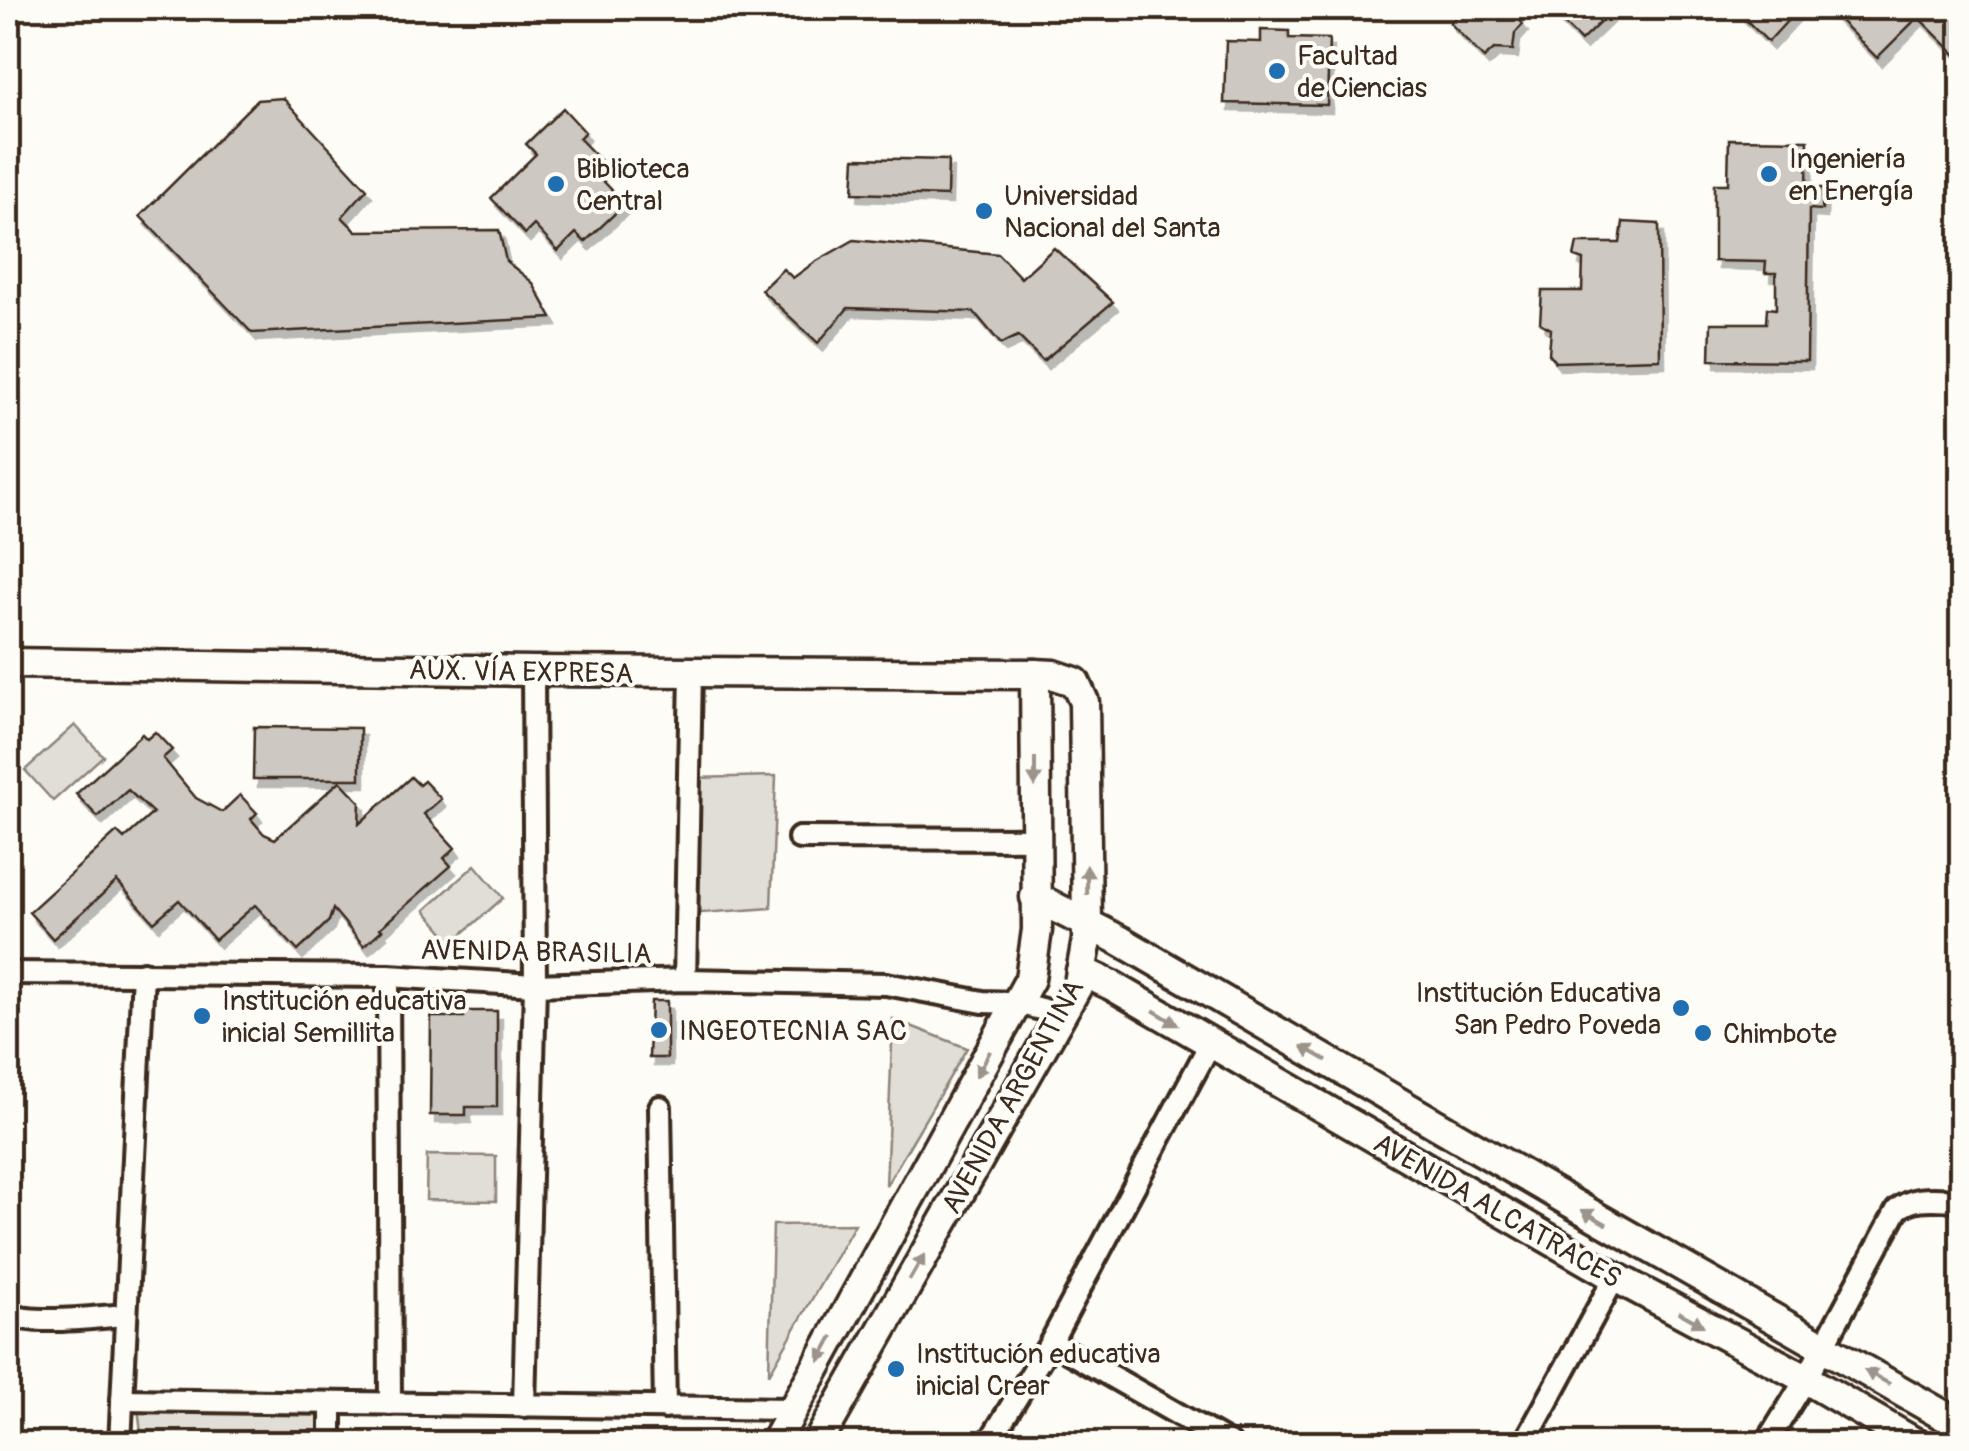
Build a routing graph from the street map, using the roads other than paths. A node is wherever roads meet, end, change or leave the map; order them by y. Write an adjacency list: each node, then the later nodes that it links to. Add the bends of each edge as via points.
1 (8, 663): 2 (main road, AUX. VÍA EXPRESA)
2 (533, 672): 3 (main road, AUX. VÍA EXPRESA); 14 (street)
3 (691, 672): 4 (main road, AUX. VÍA EXPRESA); 13 (street)
4 (1035, 674): 6 (main road, one-way to 6); 8 (main road, AVENIDA ARGENTINA, one-way to 4, via 1084,702 1075,682)
5 (799, 838): 6 (street)
6 (1035, 838): 7 (main road)
7 (1035, 898): 8 (main road); 15 (main road, via 1037,930)
8 (1087, 924): 9 (main road, AVENIDA ARGENTINA); 24 (main road, one-way to 8)
9 (1081, 972): 16 (main road, AVENIDA ARGENTINA); 17 (main road, AVENIDA ALCATRACES, one-way to 17)
10 (8, 973): 11 (street, AVENIDA BRASILIA)
11 (143, 973): 12 (street, AVENIDA BRASILIA); 22 (street)
12 (388, 976): 14 (street, AVENIDA BRASILIA); 28 (street)
13 (685, 980): 14 (street, AVENIDA BRASILIA); 15 (street, AVENIDA BRASILIA, via 886,984 984,1002)
14 (535, 985): 29 (street)
15 (1023, 991): 16 (street, AVENIDA BRASILIA); 31 (main road, AVENIDA ARGENTINA, one-way to 31)
16 (1060, 1014): 37 (main road, AVENIDA ARGENTINA, one-way to 16)
17 (1210, 1044): 20 (main road, AVENIDA ALCATRACES); 23 (street)
18 (660, 1107): 30 (street)
19 (1962, 1200): 24 (street, via 1917,1199 1897,1210)
20 (1615, 1277): 25 (main road, AVENIDA ALCATRACES, one-way to 25); 39 (street)
21 (8, 1314): 22 (street, via 38,1320)
22 (126, 1315): 26 (street)
23 (1052, 1342): 33 (street); 38 (street)
24 (1823, 1347): 25 (street); 32 (main road, one-way to 24)
25 (1806, 1379): 40 (street); 41 (main road, AVENIDA ALCATRACES)
26 (122, 1400): 27 (street); 34 (street)
27 (330, 1403): 28 (street); 35 (street)
28 (390, 1404): 29 (street)
29 (524, 1406): 30 (street)
30 (665, 1408): 31 (street)
31 (792, 1410): 36 (main road, AVENIDA ARGENTINA)
32 (1962, 1426)
33 (1222, 1442)
34 (120, 1444)
35 (331, 1444)
36 (774, 1444)
37 (817, 1444)
38 (988, 1444)
39 (1524, 1444)
40 (1766, 1444)
41 (1917, 1444)

